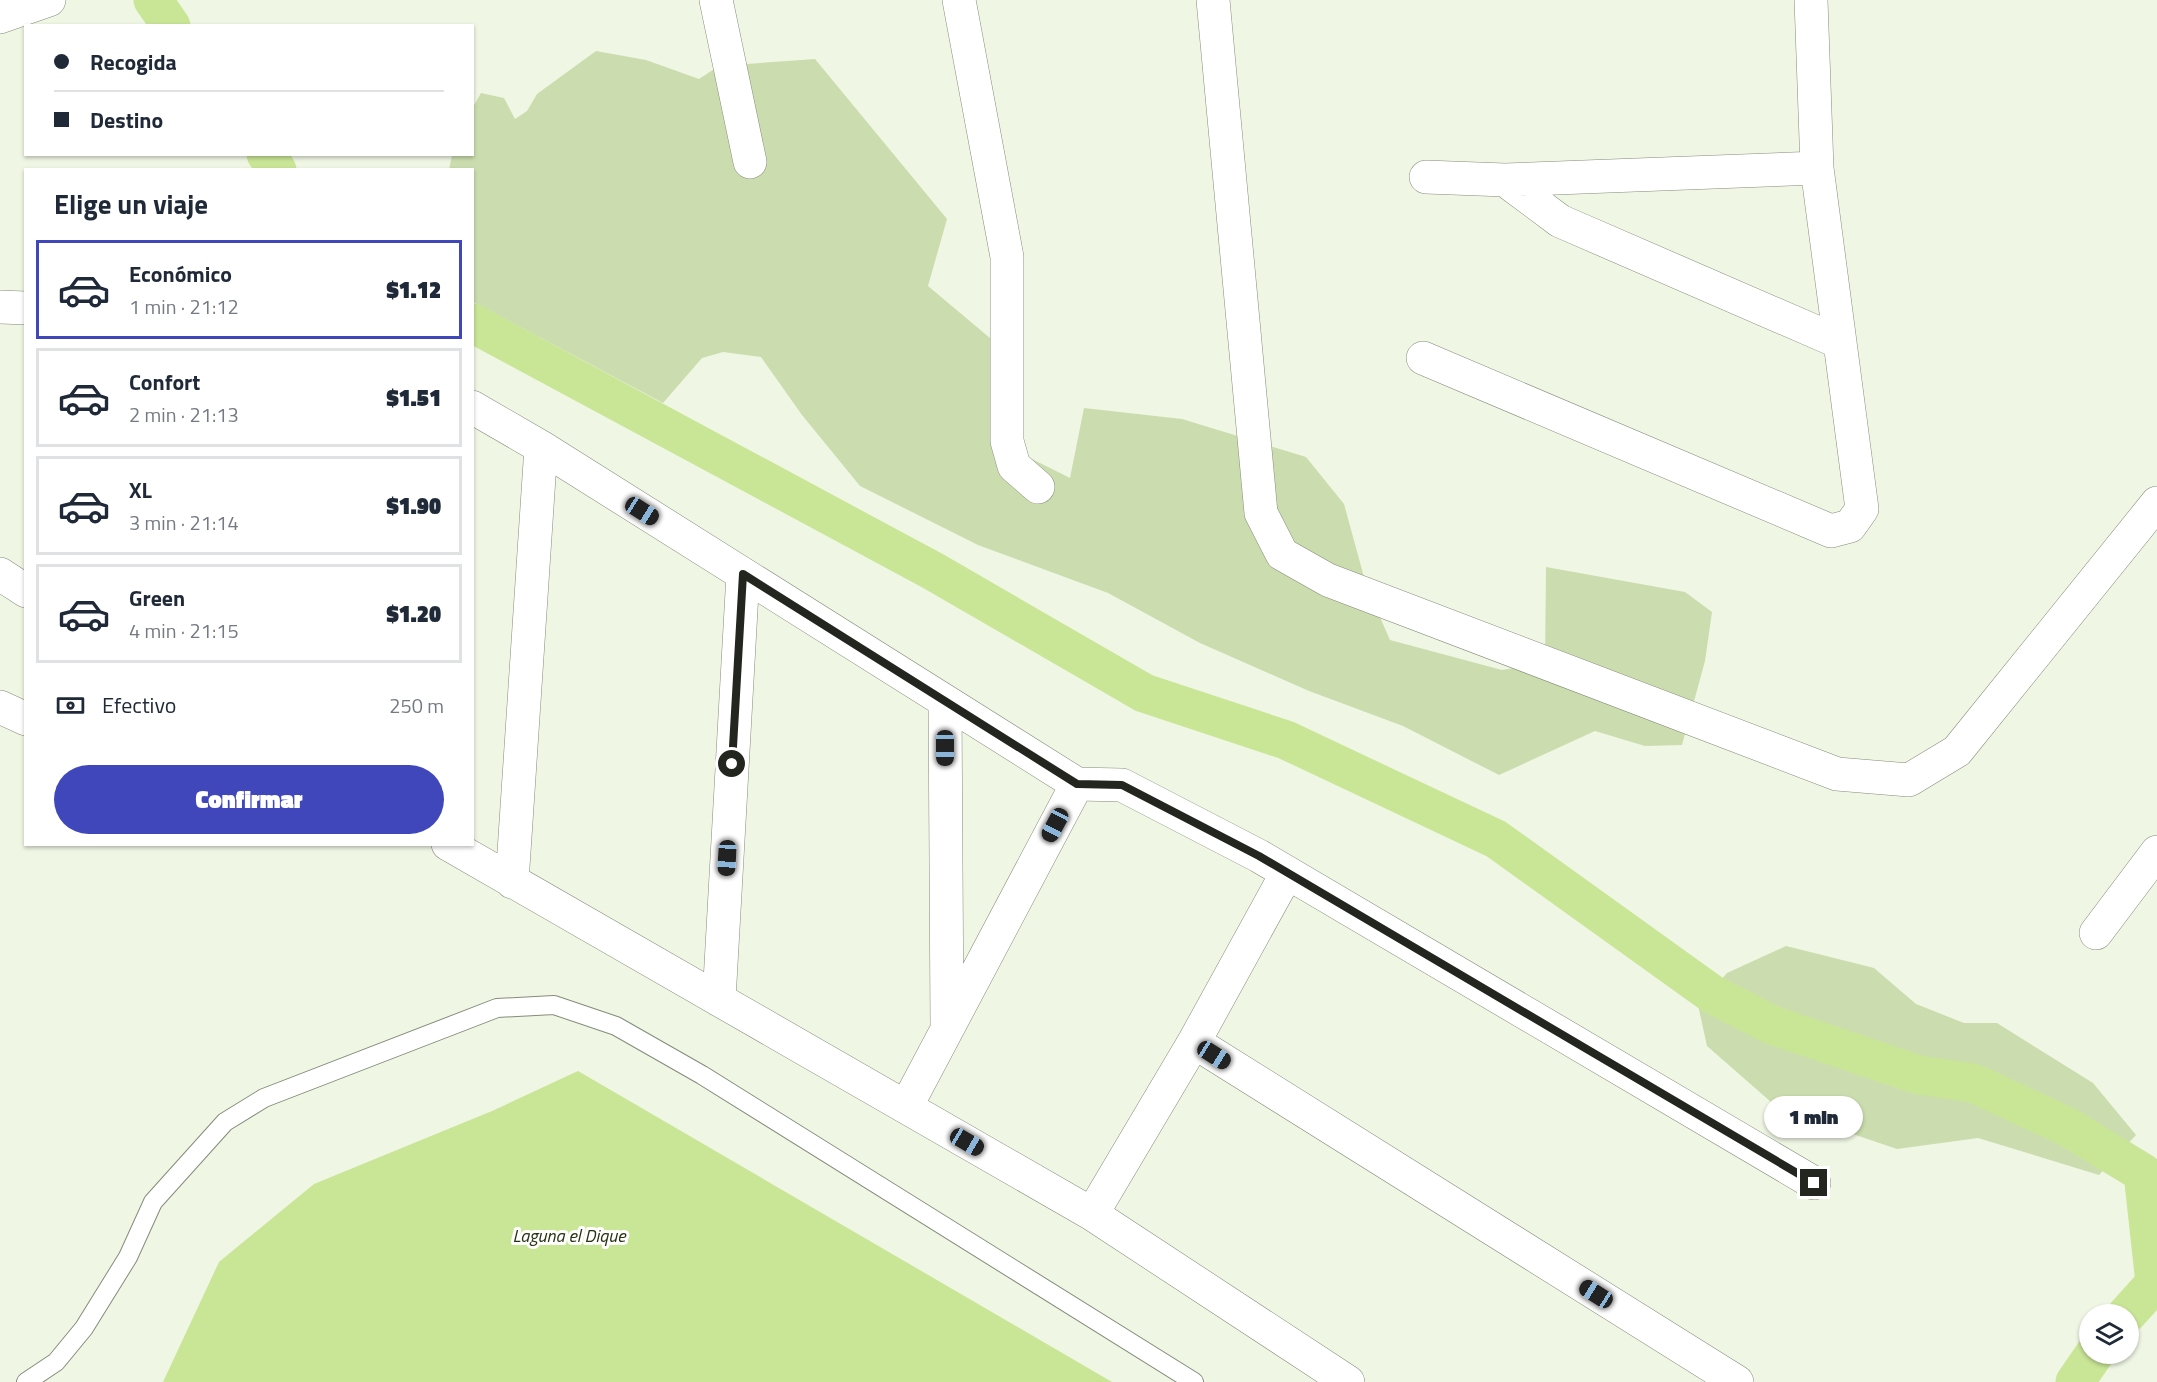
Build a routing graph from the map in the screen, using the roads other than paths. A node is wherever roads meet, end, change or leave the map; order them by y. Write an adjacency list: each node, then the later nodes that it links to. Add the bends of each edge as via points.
1 (49, 0): 6 (street)
2 (716, 0): 7 (street)
3 (959, 0): 17 (street, via 1007,257 1007,441 1014,466)
4 (1811, 0): 8 (street)
5 (1222, 4): 18 (street, via 1261,513 1282,554 1328,580 1837,774 1909,780 1957,751)
6 (0, 17)
7 (750, 162)
8 (1817, 168): 10 (street); 13 (street)
9 (1426, 177): 10 (street)
10 (1505, 180): 13 (street, via 1560,220)
11 (0, 307): 12 (street)
12 (24, 308)
13 (1839, 342): 14 (street, via 1862,509 1850,526 1831,531)
14 (1423, 358)
15 (474, 408): 16 (street)
16 (541, 447): 20 (street); 29 (street)
17 (1038, 488)
18 (2157, 503)
19 (0, 574): 21 (street)
20 (743, 574): 22 (street); 31 (street)
21 (24, 590)
22 (945, 701): 25 (street); 32 (street)
23 (0, 707): 24 (street)
24 (24, 718)
25 (1077, 784): 28 (street, via 1122,785); 32 (street)
26 (451, 846): 29 (street)
27 (2157, 852): 30 (street)
28 (1287, 873): 33 (street); 35 (street)
29 (512, 882): 31 (street)
30 (2096, 933)
31 (719, 1000): 34 (street)
32 (947, 1029): 34 (street)
33 (1194, 1042): 36 (street); 40 (street)
34 (906, 1107): 36 (street)
35 (1814, 1183)
36 (1092, 1214): 39 (street)
37 (26, 1382): 38 (lane, via 56,1362 84,1328 128,1257 153,1202 225,1122 264,1098 496,1008 554,1005 616,1026 702,1075)
38 (1194, 1382)
39 (1348, 1382)
40 (1737, 1382)

